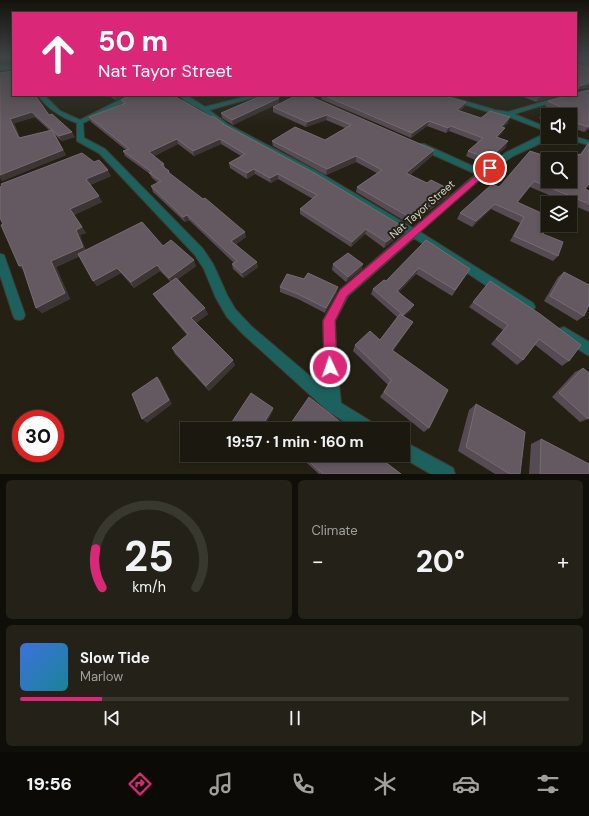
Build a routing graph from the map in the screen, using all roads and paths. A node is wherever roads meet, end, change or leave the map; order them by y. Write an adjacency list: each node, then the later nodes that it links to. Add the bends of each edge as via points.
1 (582, 92): 2 (street)
2 (577, 94)
3 (42, 96): 11 (street, via 52,109)
4 (133, 96): 11 (street)
5 (185, 96): 9 (street)
6 (254, 96): 9 (street)
7 (441, 96): 10 (street)
8 (570, 96): 10 (street)
9 (204, 109): 20 (street, via 227,126 320,176)
10 (508, 114): 12 (street)
11 (80, 122): 17 (street, via 80,139)
12 (541, 127)
13 (541, 138): 19 (street, Nat Tayor Street)
14 (577, 139): 16 (street)
15 (411, 142): 19 (street)
16 (589, 143)
17 (97, 147): 18 (street); 26 (street, via 199,252 209,266 231,313)
18 (84, 152)
19 (482, 173): 20 (street, Nat Tayor Street)
20 (414, 232): 22 (street); 26 (street, Nat Tayor Street, via 344,293 329,321)
21 (0, 258): 23 (street)
22 (537, 312)
23 (20, 315)
24 (556, 326): 25 (street)
25 (589, 350)
26 (334, 407): 27 (street)
27 (359, 422)
28 (410, 453): 29 (street)
29 (447, 474)

